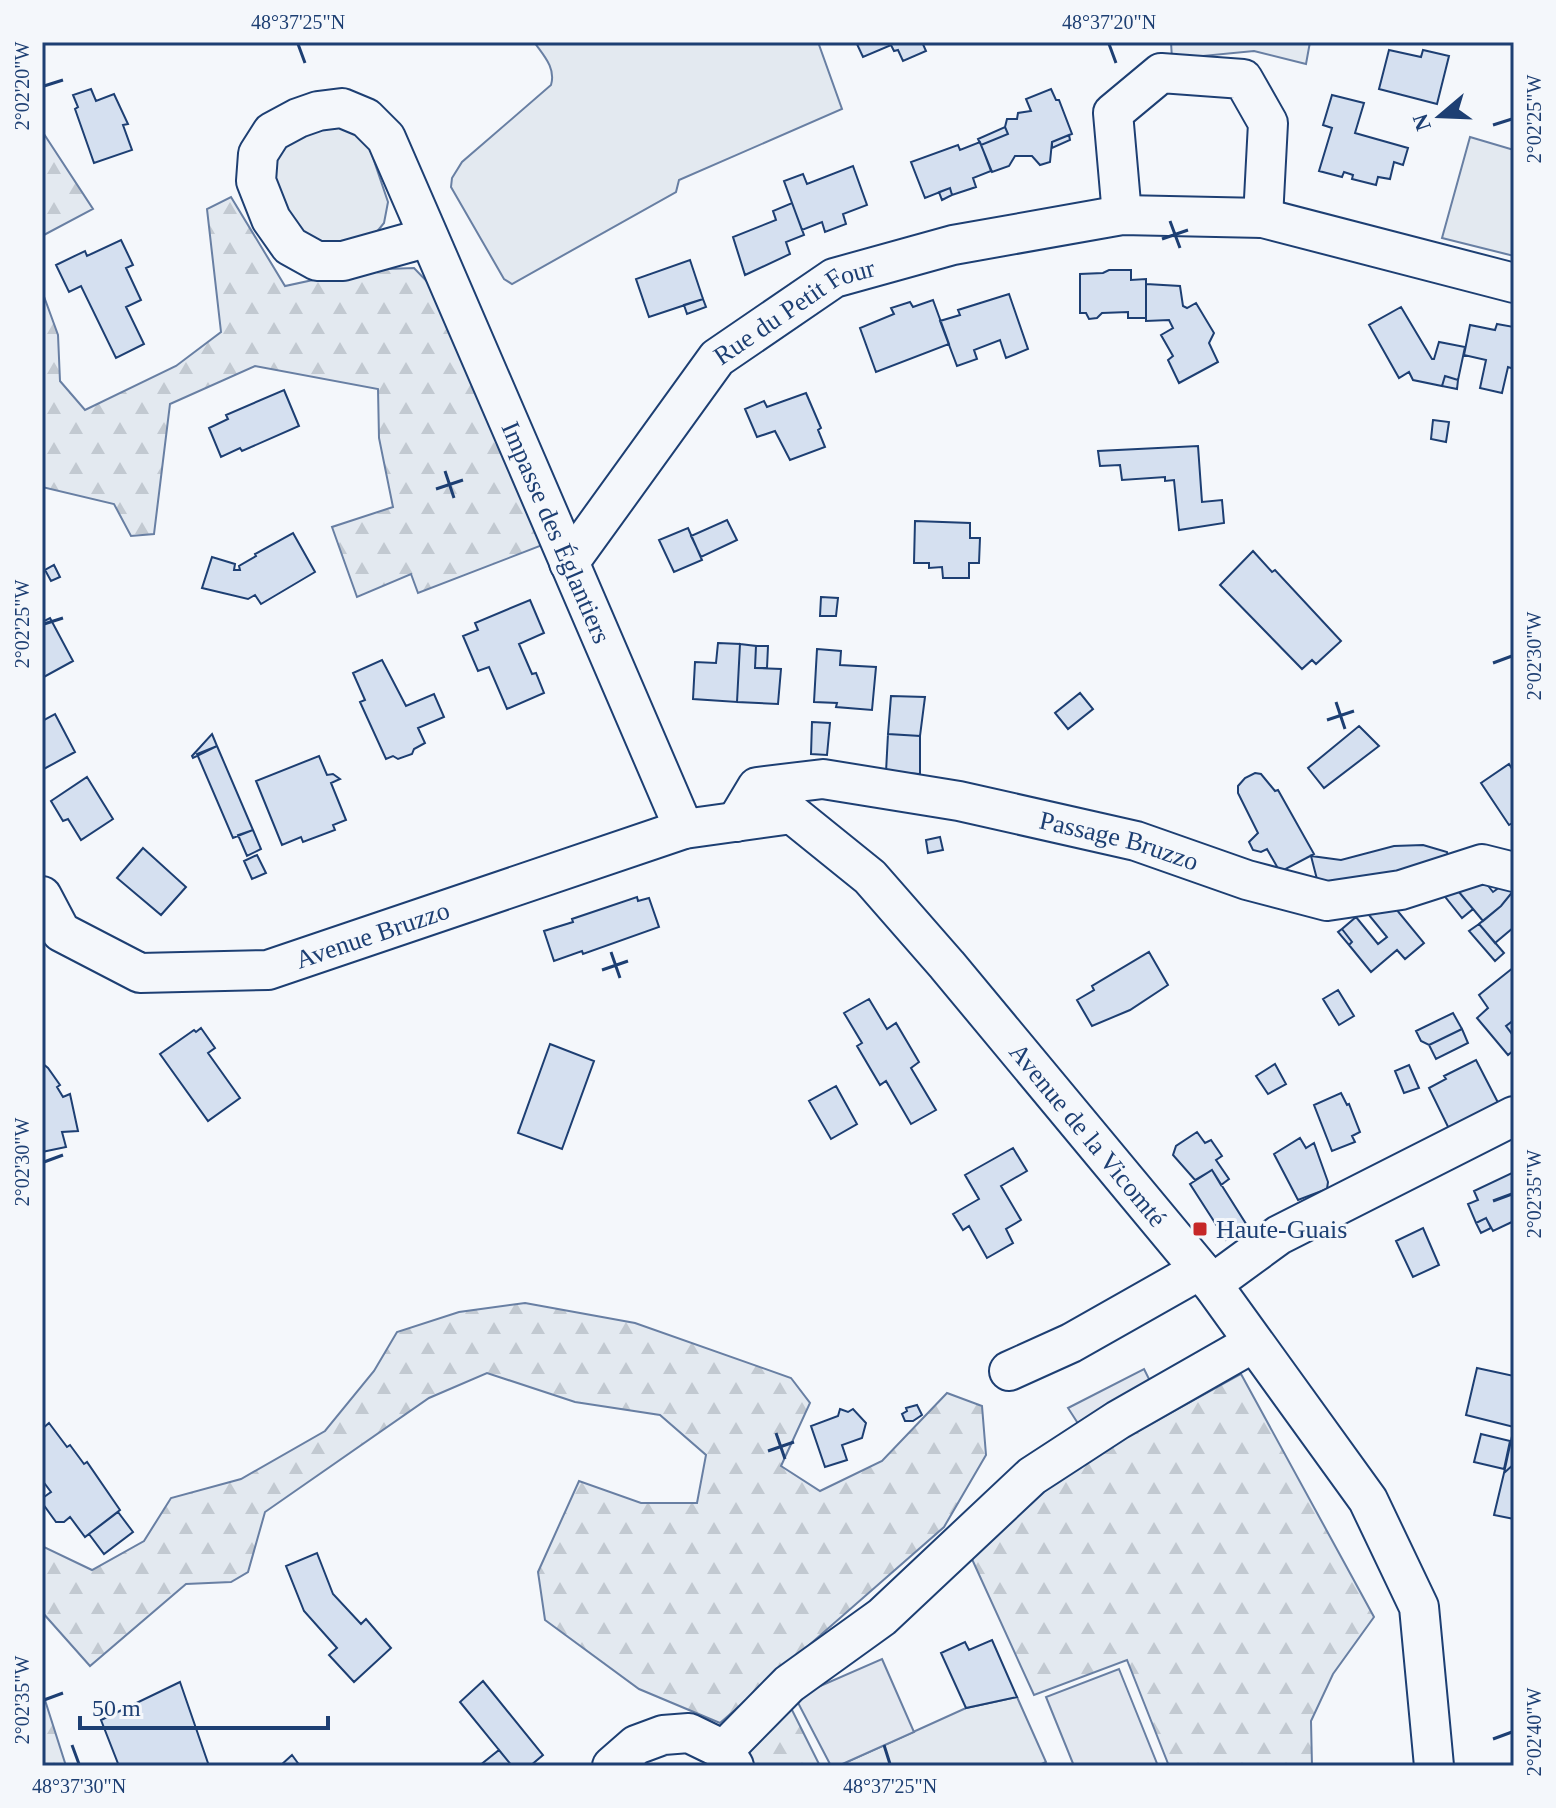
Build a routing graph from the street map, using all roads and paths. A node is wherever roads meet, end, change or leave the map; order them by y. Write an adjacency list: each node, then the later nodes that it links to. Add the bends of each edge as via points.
1 (1122, 215): 2 (street, Rue du Petit Four); 2 (street, via 1113,113 1161,73 1243,79 1268,123); 5 (street, Rue du Petit Four, via 953,245 834,278 717,358)
2 (1263, 218): 4 (street, Rue du Petit Four)
3 (429, 237): 3 (street, Impasse des Églantiers, via 386,138 366,118 342,108 318,111 272,132 258,154 256,181 271,219 290,246 317,261 343,261); 5 (street, Impasse des Églantiers)
4 (1514, 283)
5 (569, 563): 7 (street, Impasse des Églantiers)
6 (736, 822): 7 (street, Avenue de la Vicomté); 8 (street, Passage Bruzzo, via 757,787 823,779 959,801 1136,841 1327,901 1401,890 1482,864); 12 (street, Avenue de la Vicomté, via 792,814 870,877)
7 (684, 829): 10 (street, Avenue Bruzzo, via 268,970 140,973)
8 (1514, 872)
9 (42, 896): 10 (street, Avenue Bruzzo)
10 (52, 938)
11 (1514, 1116): 12 (street)
12 (1206, 1277): 13 (street, Avenue de la Vicomté); 14 (street)
13 (1253, 1343): 15 (street, via 1032,1476 882,1617 789,1684); 17 (street, Avenue de la Vicomté, via 1368,1500 1419,1607)
14 (1009, 1371)
15 (729, 1758): 16 (street, via 689,1733 636,1745)
16 (612, 1766)
17 (1434, 1766)

